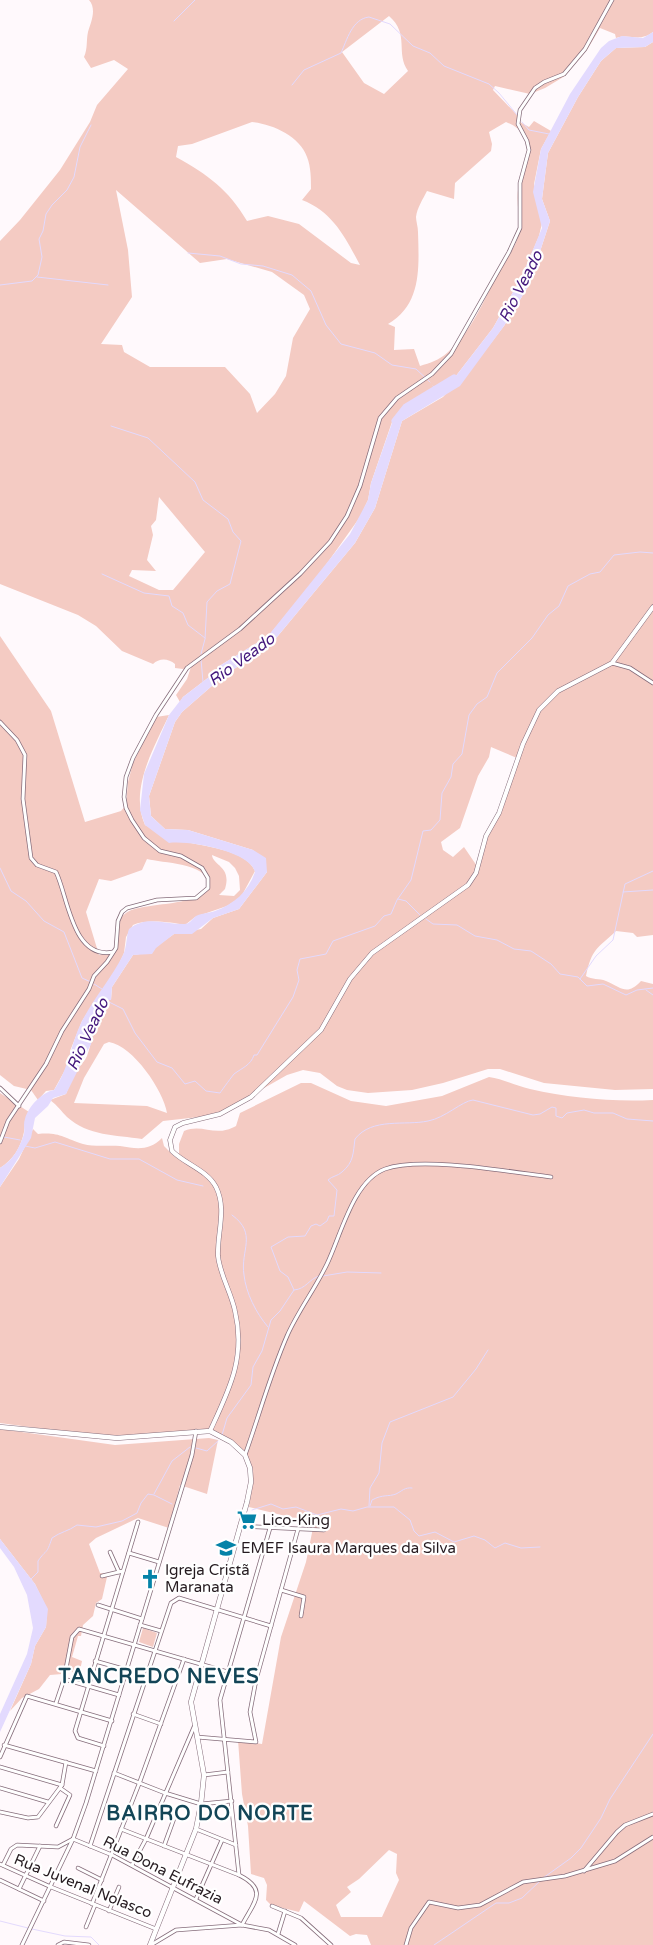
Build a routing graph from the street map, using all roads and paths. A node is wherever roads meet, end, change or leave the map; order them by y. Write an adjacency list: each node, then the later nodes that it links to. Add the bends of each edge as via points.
1 (612, 0): 6 (street, via 590,42 564,74 535,88 520,110 518,124 529,150 520,183 520,228 451,354 432,374 397,398 380,418 360,486 347,516 330,542 240,629 187,668 133,758 126,777 124,797 132,820 144,838 160,851 181,856 202,868 208,876 208,886 196,898 157,900 124,909 119,918 118,941)
2 (653, 607): 3 (street)
3 (612, 663): 4 (street, via 630,668); 13 (street, via 558,691 539,710 499,813 486,836 479,866 468,885 372,952 350,979 321,1030 251,1097 228,1111 179,1124 172,1131 172,1151 209,1178 218,1192 221,1215 219,1264 238,1327 235,1375)
4 (653, 683)
5 (0, 722): 6 (street, via 17,740 24,755 23,799 31,858 56,872 70,917 86,943 96,952)
6 (113, 952): 8 (street, via 94,976)
7 (0, 1088): 8 (street)
8 (19, 1106): 9 (street, via 5,1126)
9 (0, 1142)
10 (551, 1177): 14 (street, via 430,1166 394,1167 372,1176 361,1190 327,1264 287,1335)
11 (0, 1427): 12 (main road, via 117,1438)
12 (196, 1431): 13 (main road); 22 (street, via 192,1455)
13 (210, 1431): 14 (main road, via 231,1442)
14 (245, 1455): 16 (main road, via 251,1482)
15 (138, 1522): 21 (street)
16 (240, 1526): 17 (street); 28 (main road)
17 (270, 1528): 18 (street); 30 (street)
18 (298, 1529): 19 (street); 25 (street)
19 (324, 1530)
20 (110, 1552): 23 (street)
21 (129, 1552): 22 (street); 23 (street)
22 (159, 1562): 31 (street)
23 (121, 1571): 24 (street); 27 (street)
24 (102, 1576)
25 (281, 1590): 29 (street, via 304,1597); 33 (street)
26 (98, 1604): 27 (street)
27 (112, 1609): 31 (street); 35 (street)
28 (216, 1610): 30 (street); 34 (street, via 179,1598 171,1603); 40 (main road)
29 (301, 1616)
30 (244, 1618): 33 (street); 42 (street)
31 (142, 1619): 32 (street)
32 (140, 1625): 34 (street); 36 (street)
33 (271, 1626): 44 (street)
34 (161, 1631): 37 (street)
35 (104, 1635): 36 (street); 39 (street); 43 (street, via 76,1631)
36 (134, 1644): 37 (street); 41 (street)
37 (155, 1651): 38 (street); 49 (street)
38 (184, 1659): 40 (street); 51 (street)
39 (95, 1662): 41 (street); 45 (street)
40 (200, 1664): 42 (street); 52 (main road, via 191,1702)
41 (127, 1670): 46 (street)
42 (228, 1672): 44 (street); 54 (street, via 220,1704)
43 (64, 1679): 45 (street); 47 (street)
44 (256, 1680): 54 (street, via 250,1712 256,1742)
45 (88, 1686): 46 (street); 48 (street)
46 (119, 1695): 50 (street)
47 (56, 1703): 48 (street); 55 (street, via 27,1696)
48 (82, 1712): 50 (street); 56 (street, via 76,1737)
49 (133, 1714): 51 (street); 62 (street)
50 (112, 1720): 56 (street)
51 (161, 1724): 64 (street)
52 (194, 1727): 53 (main road); 67 (street)
53 (196, 1737): 54 (street); 63 (main road)
54 (225, 1740): 61 (street)
55 (4, 1745): 57 (street); 58 (street)
56 (104, 1746): 60 (street)
57 (0, 1756)
58 (66, 1762): 60 (street); 65 (street)
59 (0, 1767): 65 (street)
60 (96, 1771): 78 (street)
61 (228, 1772): 63 (street); 68 (street)
62 (114, 1773): 64 (street); 83 (street)
63 (204, 1775): 70 (main road)
64 (139, 1784): 67 (street); 75 (street)
65 (61, 1787): 69 (street); 74 (street, via 70,1795)
66 (0, 1788): 69 (street)
67 (165, 1793): 70 (street); 79 (street)
68 (232, 1801): 70 (street); 81 (street)
69 (48, 1802): 71 (street, via 35,1818)
70 (202, 1804): 76 (main road)
71 (0, 1812)
72 (176, 1813): 84 (street)
73 (653, 1814): 91 (street, via 625,1825)
74 (56, 1826)
75 (121, 1829): 79 (street); 85 (street)
76 (196, 1829): 80 (street); 86 (main road)
77 (653, 1837): 91 (street, via 621,1858)
78 (73, 1839): 82 (street, via 58,1847); 83 (street, Rua Dona Eufrazia); 97 (street)
79 (146, 1839): 84 (street); 89 (street)
80 (222, 1840): 81 (street); 88 (street)
81 (236, 1845): 92 (street)
82 (40, 1846): 87 (street, via 15,1845); 93 (street)
83 (90, 1846): 85 (street, Rua Dona Eufrazia)
84 (164, 1846): 86 (street)
85 (112, 1855): 89 (street, Rua Dona Eufrazia); 95 (street)
86 (186, 1855): 88 (street); 98 (main road)
87 (1, 1865): 93 (street, Rua Juvenal Nolasco)
88 (211, 1865): 92 (street); 100 (street)
89 (132, 1866): 98 (street, Rua Dona Eufrazia)
90 (78, 1868): 95 (street)
91 (584, 1871): 116 (street, via 523,1882 470,1908 429,1902 411,1928)
92 (240, 1875): 106 (street, via 250,1880 258,1893)
93 (26, 1876): 97 (street, Rua Juvenal Nolasco); 99 (street)
94 (0, 1880): 99 (street)
95 (102, 1880): 102 (street)
96 (119, 1887): 105 (street)
97 (51, 1888): 101 (street); 102 (street, Rua Juvenal Nolasco)
98 (173, 1888): 100 (street, Rua Dona Eufrazia); 108 (main road)
99 (19, 1889): 101 (street)
100 (196, 1900): 106 (street, Rua Dona Eufrazia)
101 (44, 1901): 110 (street)
102 (93, 1904): 105 (street, Rua Juvenal Nolasco); 107 (street)
103 (272, 1906): 104 (street)
104 (285, 1910): 109 (street); 115 (street, via 301,1918)
105 (109, 1911): 108 (street, Rua Juvenal Nolasco)
106 (242, 1925): 109 (street); 113 (street, via 183,1928)
107 (86, 1927)
108 (157, 1929): 113 (main road)
109 (278, 1934): 114 (street)
110 (22, 1945)
111 (58, 1945): 112 (street, via 68,1942)
112 (89, 1945)
113 (151, 1945)
114 (294, 1945)
115 (331, 1945)
116 (406, 1945)

